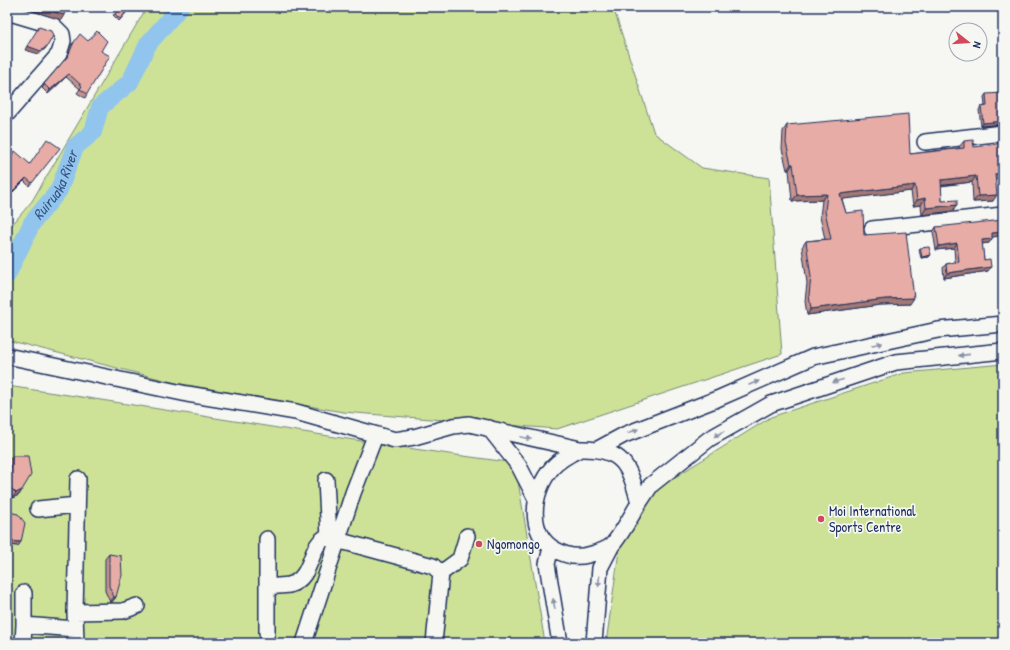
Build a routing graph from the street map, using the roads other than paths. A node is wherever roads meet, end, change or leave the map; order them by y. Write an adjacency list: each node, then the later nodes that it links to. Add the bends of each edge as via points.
1 (7, 12): 2 (street, via 54,26 62,34 63,41 60,54)
2 (7, 114)
3 (1003, 132): 4 (street)
4 (925, 142)
5 (1003, 215): 6 (street)
6 (872, 229)
7 (1003, 324): 13 (street, one-way to 7, via 624,434 717,399 813,358 938,330)
8 (1003, 351): 17 (street, one-way to 17, via 896,362 771,404 709,439 651,485)
9 (7, 356): 11 (street, via 187,394 296,412)
10 (489, 428): 11 (street, via 460,425 398,440); 12 (street, one-way to 12); 16 (street, via 519,466)
11 (376, 436): 22 (street)
12 (580, 449): 13 (street); 16 (street, via 552,468)
13 (598, 449): 17 (street, via 621,460 634,482)
14 (78, 480): 18 (street)
15 (326, 480): 22 (street)
16 (536, 498): 24 (street, via 536,524 541,538)
17 (639, 502): 23 (street)
18 (77, 505): 19 (street); 29 (street)
19 (38, 509)
20 (468, 536): 25 (street, via 460,559)
21 (266, 539): 26 (street)
22 (333, 539): 25 (street, via 433,566); 26 (street, via 324,538 299,580 289,585); 34 (street)
23 (612, 545): 24 (street, via 598,553 581,557 566,556); 37 (street, one-way to 37, via 600,568)
24 (551, 548): 36 (street, one-way to 24, via 547,564)
25 (441, 573): 35 (street)
26 (267, 587): 31 (street)
27 (24, 593): 30 (street)
28 (137, 606): 29 (street, via 123,611)
29 (75, 612): 32 (street)
30 (24, 625): 32 (street); 33 (street)
31 (267, 633)
32 (76, 636)
33 (23, 643)
34 (304, 643)
35 (434, 643)
36 (560, 643)
37 (594, 643)

